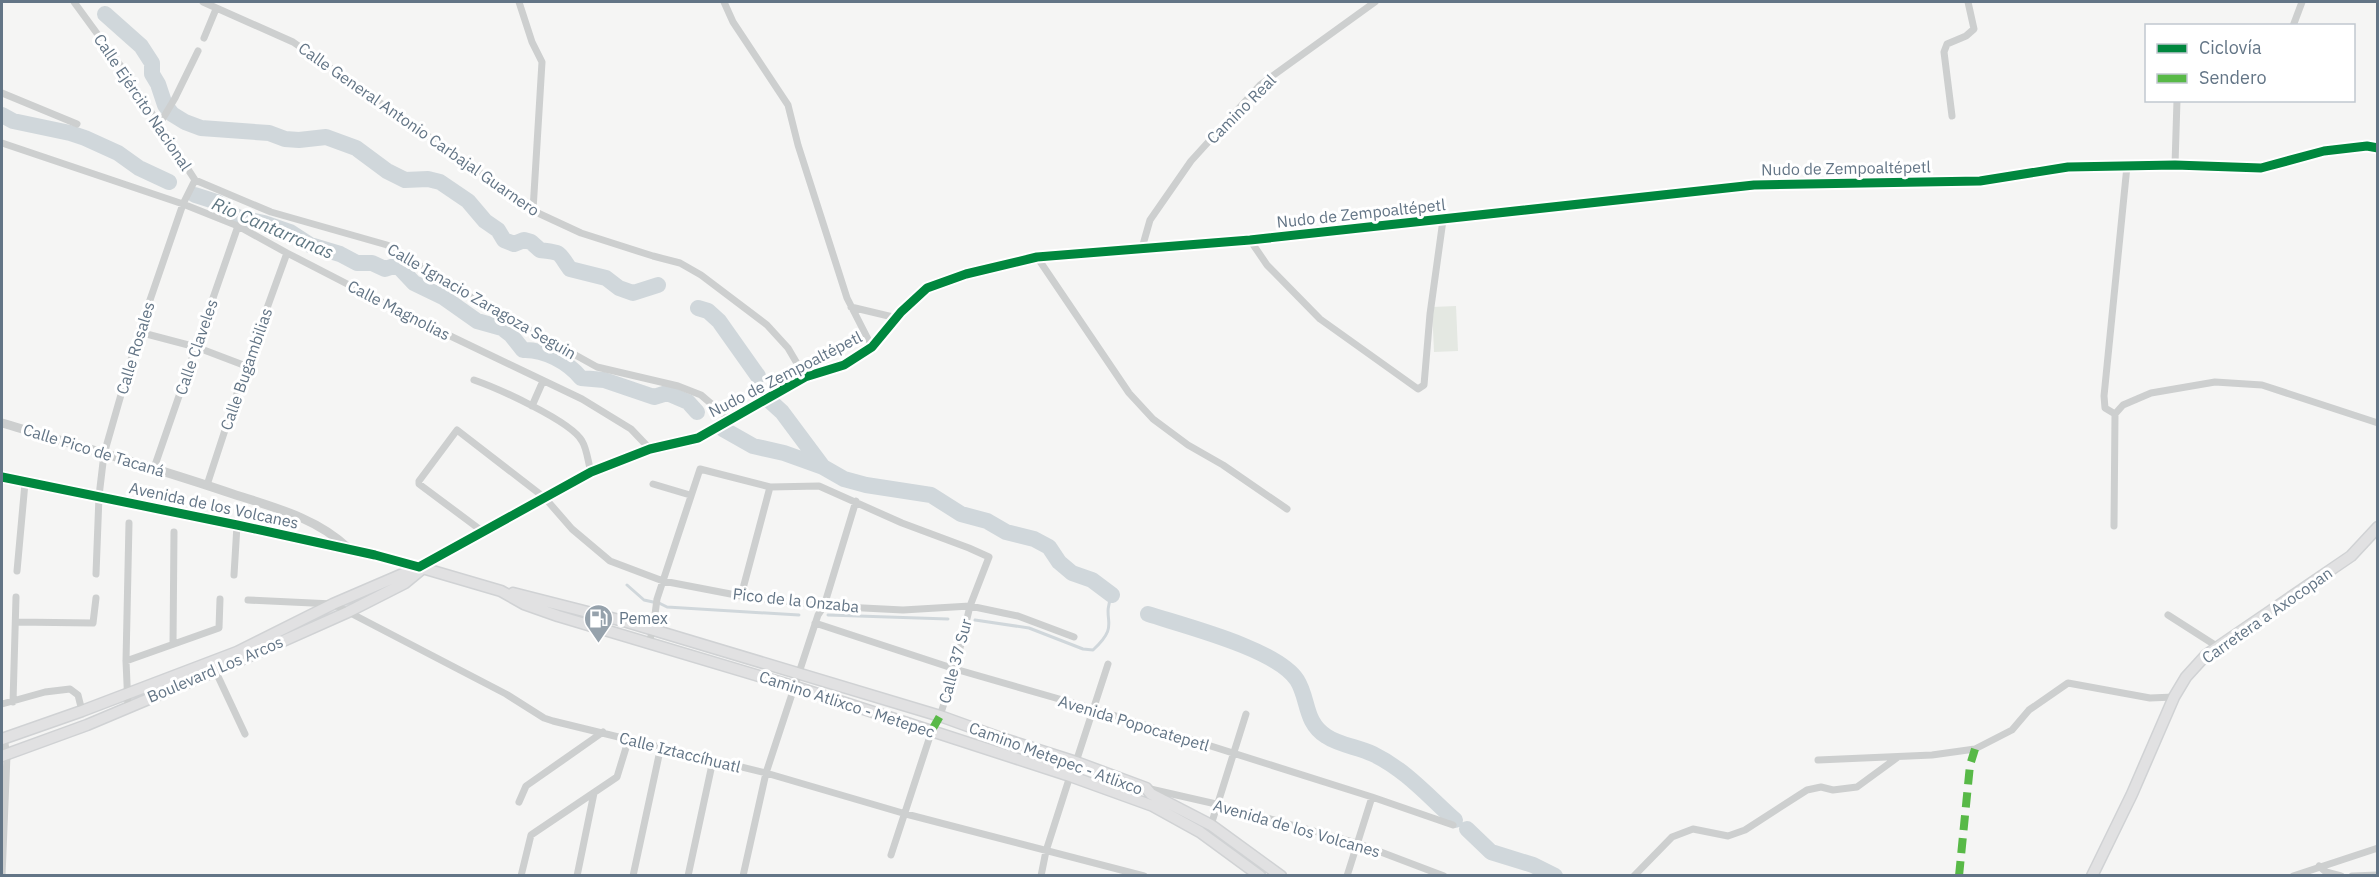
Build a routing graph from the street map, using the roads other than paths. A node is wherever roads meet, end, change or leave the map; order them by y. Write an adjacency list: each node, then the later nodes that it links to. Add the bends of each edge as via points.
1 (74, 2): 16 (street, Calle Ejército Nacional)
2 (203, 2): 8 (street, Calle General Antonio Carbajal Guarnero)
3 (519, 2): 23 (street, via 542,62)
4 (724, 2): 30 (street, via 788,105)
5 (1375, 2): 27 (street, Camino Real, via 1260,85 1191,161 1150,220)
6 (1968, 2): 14 (street, via 1974,29 1944,47)
7 (2302, 2): 9 (street)
8 (216, 9): 10 (street); 23 (street, Calle General Antonio Carbajal Guarnero, via 293,42)
9 (2294, 24)
10 (204, 38)
11 (198, 51): 16 (street)
12 (2, 93): 15 (street)
13 (2177, 102): 19 (street)
14 (1952, 116)
15 (77, 124)
16 (159, 125): 21 (street, Calle Ejército Nacional)
17 (2, 143): 22 (street, Calle Magnolias)
18 (2378, 148): 19 (street, Nudo de Zempoaltépetl, via 2324,151 2260,168)
19 (2175, 165): 20 (street, Nudo de Zempoaltépetl)
20 (2127, 166): 24 (street, Nudo de Zempoaltépetl, via 2068,167 1980,181 1754,185); 40 (street, via 2104,396 2105,408)
21 (195, 180): 22 (street, Calle Ejército Nacional); 41 (street, Calle Ignacio Zaragoza Seguin, via 271,212 387,244 471,297 597,367 702,395)
22 (183, 204): 25 (street, Calle Magnolias); 32 (street, Calle Rosales)
23 (533, 210): 36 (street, Calle General Antonio Carbajal Guarnero, via 581,233 680,263 701,275 767,325 788,348)
24 (1443, 220): 26 (street, Nudo de Zempoaltépetl); 26 (street, via 1424,385 1418,389 1320,319 1267,265)
25 (238, 226): 28 (street, Calle Magnolias); 33 (street, Calle Claveles)
26 (1250, 240): 27 (street, Nudo de Zempoaltépetl)
27 (1142, 248): 29 (street, Nudo de Zempoaltépetl)
28 (287, 254): 35 (street, Calle Bugambilias); 38 (street, Calle Magnolias)
29 (1037, 257): 31 (street, Nudo de Zempoaltépetl, via 927,288); 57 (street, via 1128,393 1188,445)
30 (851, 307): 31 (street); 34 (street)
31 (897, 318): 34 (street, Nudo de Zempoaltépetl)
32 (139, 332): 33 (street); 45 (street, Calle Rosales)
33 (196, 347): 35 (street); 46 (street, Calle Claveles)
34 (872, 347): 36 (street, Nudo de Zempoaltépetl, via 844,364)
35 (246, 366): 51 (street, Calle Bugambilias)
36 (805, 377): 41 (street, Nudo de Zempoaltépetl)
37 (474, 380): 39 (street)
38 (543, 381): 39 (street); 44 (street, Calle Magnolias, via 631,429)
39 (532, 405): 47 (street, via 575,432 582,441)
40 (2115, 414): 43 (street, via 2123,405 2151,393 2214,382 2262,385); 60 (street)
41 (729, 418): 44 (street, Nudo de Zempoaltépetl, via 698,438)
42 (2, 423): 45 (street, Calle Pico de Tacaná)
43 (2378, 423)
44 (650, 449): 47 (street, Nudo de Zempoaltépetl)
45 (104, 454): 46 (street, Calle Pico de Tacaná); 54 (street, Calle Rosales)
46 (154, 468): 51 (street, Calle Pico de Tacaná)
47 (591, 472): 55 (street, Nudo de Zempoaltépetl)
48 (2, 477): 49 (street, Avenida de los Volcanes)
49 (25, 483): 54 (street, Avenida de los Volcanes); 66 (street)
50 (653, 484): 53 (street)
51 (207, 485): 64 (street, Calle Pico de Tacaná, via 295,515 336,536)
52 (770, 486): 53 (street, via 700,469); 56 (street, via 819,486); 71 (street)
53 (690, 495): 69 (street)
54 (99, 496): 59 (street, Avenida de los Volcanes); 67 (street, Calle Rosales)
55 (545, 498): 62 (street, Nudo de Zempoaltépetl); 62 (street, Pico de la Onzaba, via 457,430 419,484); 69 (street, Pico de la Onzaba, via 572,529 610,561)
56 (856, 501): 77 (street); 78 (street, Calle 37 Sur, via 988,557)
57 (1287, 509)
58 (129, 523): 88 (street)
59 (237, 525): 64 (street, Avenida de los Volcanes); 68 (street)
60 (2114, 526)
61 (2378, 527): 87 (main road, Carretera a Axocopan, via 2350,556)
62 (482, 531): 65 (street, Nudo de Zempoaltépetl)
63 (174, 532): 86 (street)
64 (350, 549): 65 (street, Avenida de los Volcanes)
65 (422, 567): 70 (main road, Camino Atlixco - Metepec); 76 (main road, Boulevard Los Arcos); 79 (main road, Boulevard Los Arcos, via 405,583)
66 (17, 570)
67 (96, 574)
68 (234, 575)
69 (663, 581): 71 (street, Pico de la Onzaba); 83 (street)
70 (501, 591): 83 (main road, Camino Metepec - Atlixco); 85 (main road, Camino Atlixco - Metepec, via 558,616)
71 (741, 596): 77 (street, Pico de la Onzaba)
72 (16, 597): 81 (street)
73 (96, 598): 81 (street, via 93,623)
74 (220, 598): 86 (street, via 219,628)
75 (248, 600): 76 (street)
76 (333, 604): 79 (street, Calle Iztaccíhuatl); 94 (main road, Boulevard Los Arcos, via 237,652)
77 (824, 606): 78 (street, Pico de la Onzaba, via 903,610); 82 (street)
78 (970, 606): 84 (street, Pico de la Onzaba, via 1018,616); 90 (street, Calle 37 Sur)
79 (348, 612): 91 (main road, Boulevard Los Arcos); 104 (street, Calle Iztaccíhuatl, via 506,694 544,718)
80 (2168, 615): 87 (street)
81 (16, 622): 96 (street)
82 (815, 623): 90 (street, Avenida Popocatepetl); 92 (street)
83 (653, 630): 85 (street); 92 (main road, Camino Metepec - Atlixco)
84 (1074, 637)
85 (649, 642): 93 (main road, Camino Atlixco - Metepec)
86 (173, 644): 88 (street)
87 (2218, 647): 95 (main road, Carretera a Axocopan, via 2186,677)
88 (126, 661): 94 (street)
89 (1108, 664): 99 (street)
90 (955, 669): 99 (street, Avenida Popocatepetl); 102 (street, Calle 37 Sur)
91 (215, 670): 98 (main road, Boulevard Los Arcos); 105 (street)
92 (800, 674): 93 (street); 102 (main road, Camino Metepec - Atlixco)
93 (795, 687): 103 (main road, Camino Atlixco - Metepec); 115 (street)
94 (131, 692): 98 (street); 100 (main road, Boulevard Los Arcos)
95 (2174, 697): 111 (street, via 2150,698 2068,683 2029,710 2012,730 1976,749); 144 (main road, Carretera a Axocopan)
96 (13, 702): 97 (street); 100 (street, via 70,689 78,695)
97 (2, 704)
98 (128, 706): 110 (main road, Boulevard Los Arcos)
99 (1094, 709): 109 (street, Avenida Popocatepetl); 114 (street)
100 (82, 711): 107 (main road, Boulevard Los Arcos)
101 (1246, 714): 109 (street)
102 (940, 716): 114 (main road, Camino Metepec - Atlixco)
103 (932, 730): 116 (main road, Camino Atlixco - Metepec); 122 (street)
104 (603, 732): 106 (street, Calle Iztaccíhuatl); 120 (street, via 526,786)
105 (245, 734)
106 (629, 738): 108 (street, Calle Iztaccíhuatl); 118 (street, via 617,777)
107 (3, 739): 110 (street)
108 (661, 746): 112 (street, Calle Iztaccíhuatl); 134 (street)
109 (1234, 754): 119 (street, Avenida Popocatepetl); 121 (street)
110 (4, 755): 131 (street)
111 (1898, 757): 113 (street); 143 (street, via 1857,787 1807,790 1745,830 1728,836 1693,829 1672,837)
112 (713, 760): 115 (street, Calle Iztaccíhuatl); 135 (street)
113 (1818, 760)
114 (1076, 762): 117 (main road, Camino Metepec - Atlixco)
115 (766, 773): 122 (street, Calle Iztaccíhuatl); 136 (street)
116 (1070, 776): 127 (street); 139 (main road, Camino Atlixco - Metepec, via 1153,806 1200,832)
117 (1146, 788): 121 (street, Avenida de los Volcanes); 123 (main road, Camino Metepec - Atlixco)
118 (594, 793): 132 (street, via 531,835); 133 (street)
119 (1372, 797): 124 (street, Avenida Popocatepetl); 125 (street)
120 (519, 802)
121 (1216, 804): 123 (street); 125 (street, Avenida de los Volcanes)
122 (906, 814): 127 (street, Calle Iztaccíhuatl); 128 (street)
123 (1211, 825): 140 (main road, Camino Metepec - Atlixco)
124 (1453, 825)
125 (1357, 843): 141 (street); 142 (street, Avenida de los Volcanes)
126 (2378, 848): 129 (street)
127 (1046, 851): 137 (street); 138 (street, Calle Iztaccíhuatl)
128 (891, 855)
129 (2319, 866): 145 (street); 146 (street)
130 (2378, 875): 147 (street)
131 (2, 876)
132 (521, 876)
133 (577, 876)
134 (633, 876)
135 (688, 876)
136 (743, 876)
137 (1041, 876)
138 (1144, 876)
139 (1260, 876)
140 (1281, 876)
141 (1347, 876)
142 (1444, 876)
143 (1634, 876)
144 (2092, 876)
145 (2293, 876)
146 (2341, 876)
147 (2352, 876)

